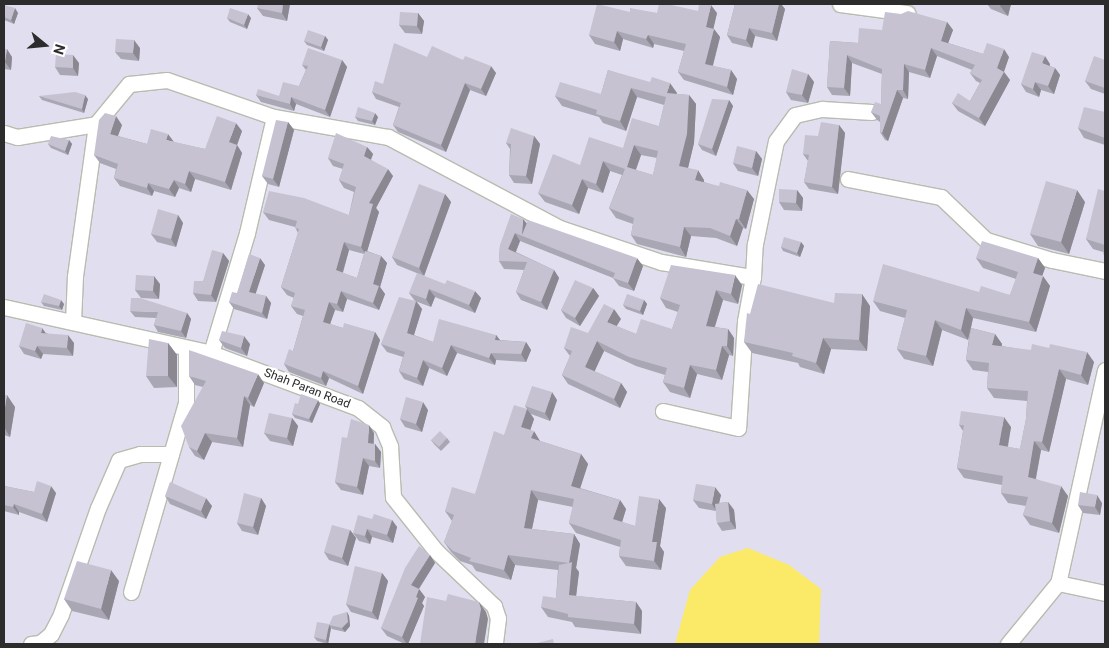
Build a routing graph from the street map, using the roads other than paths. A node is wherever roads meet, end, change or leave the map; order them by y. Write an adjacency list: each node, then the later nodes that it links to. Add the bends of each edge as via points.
1 (840, 4): 2 (street)
2 (908, 13)
3 (872, 112): 9 (street, via 822,109 795,115 776,141 754,244)
4 (274, 117): 5 (street, via 167,80 130,84); 9 (street, via 388,137 560,228 661,262); 13 (street, via 247,233)
5 (96, 124): 6 (street, via 17,137); 11 (street, via 75,276)
6 (4, 133)
7 (848, 179): 8 (street, via 940,197 986,240 1052,260)
8 (1105, 271)
9 (753, 277): 15 (street, via 745,321 738,428)
10 (4, 307): 11 (street, Shah Paran Road)
11 (73, 322): 12 (street, Shah Paran Road)
12 (186, 348): 13 (street, Shah Paran Road); 16 (street, via 186,403)
13 (211, 353): 21 (street, Shah Paran Road, via 358,408 382,427 390,446 393,497 436,551 494,606 498,618)
14 (1105, 370): 17 (street)
15 (663, 411)
16 (171, 454): 18 (street); 20 (street, via 140,454 119,460 95,516 61,614 51,634 40,643)
17 (1058, 583): 19 (street); 22 (street)
18 (131, 592)
19 (1105, 593)
20 (31, 644)
21 (495, 644)
22 (1008, 644)

